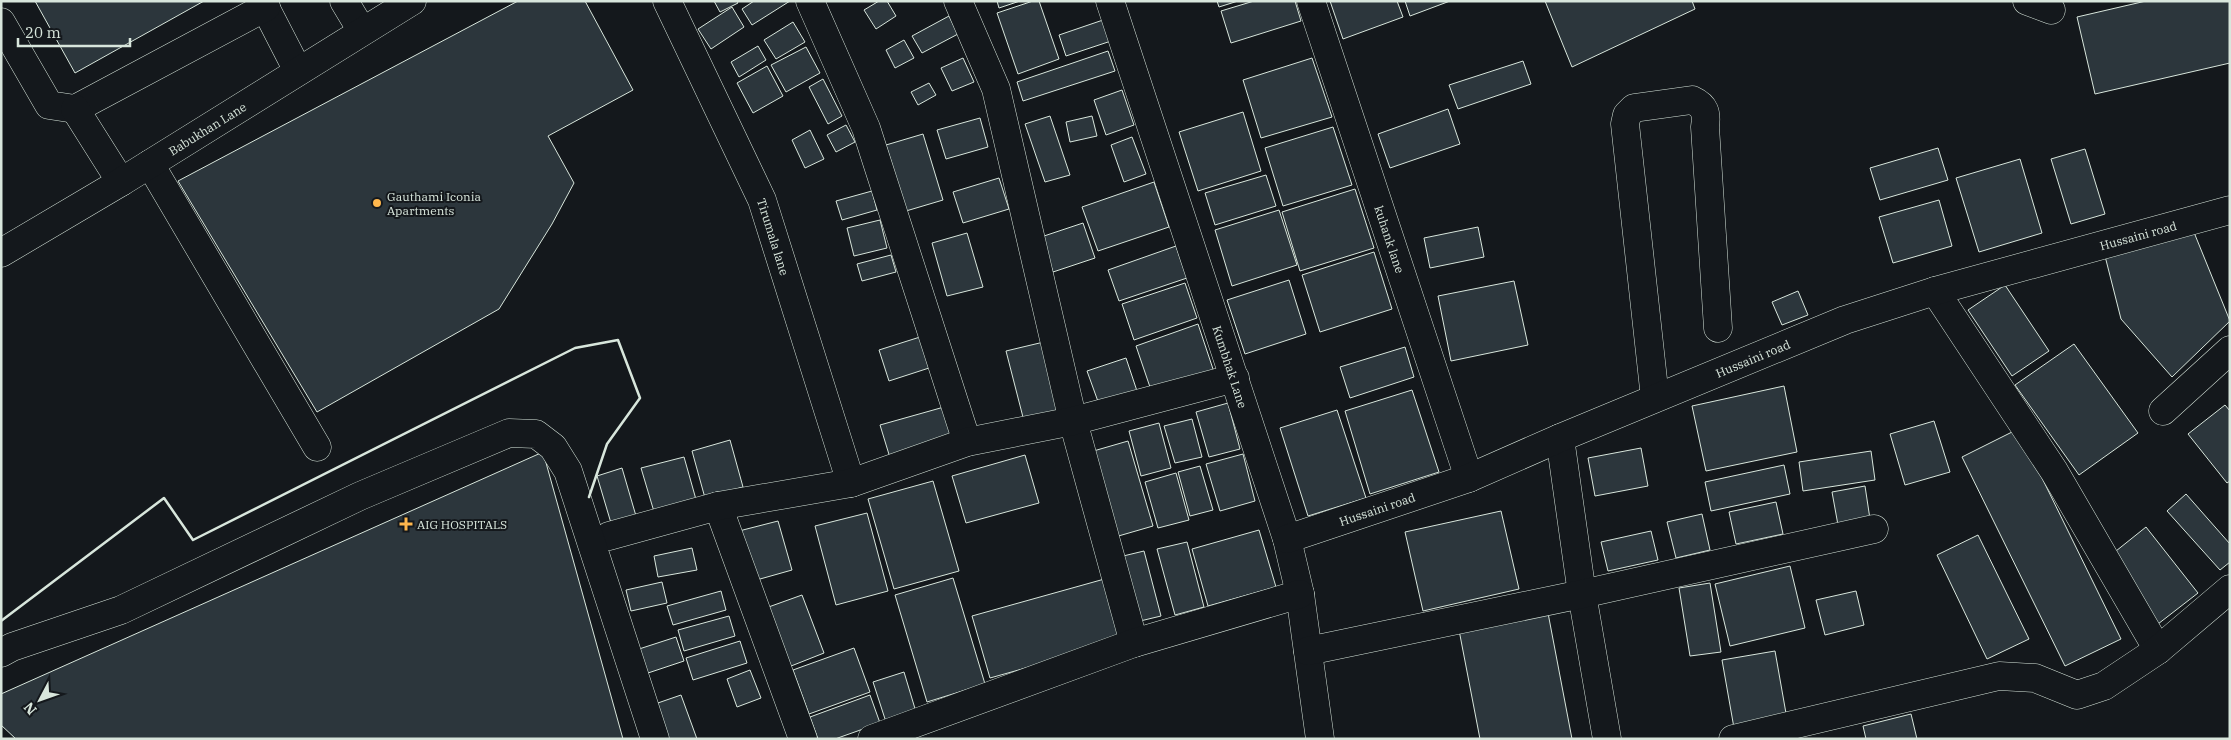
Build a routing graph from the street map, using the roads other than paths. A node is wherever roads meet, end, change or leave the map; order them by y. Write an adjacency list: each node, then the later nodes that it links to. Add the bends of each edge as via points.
1 (344, 1): 10 (street)
2 (412, 1): 10 (street, Babukhan Lane)
3 (667, 1): 28 (street, Tirumala lane, via 762,200)
4 (810, 1): 25 (street, via 866,128)
5 (958, 1): 23 (street, via 996,89)
6 (1110, 1): 20 (street, Kumbhak Lane)
7 (1311, 1): 27 (street, kuhank lane)
8 (264, 4): 11 (street); 12 (street)
9 (1, 22): 12 (street, via 50,105)
10 (362, 31): 11 (street, Babukhan Lane)
11 (298, 71): 13 (street, Babukhan Lane)
12 (75, 109): 14 (street)
13 (150, 164): 14 (street, Babukhan Lane); 26 (street)
14 (121, 182): 16 (street, Babukhan Lane)
15 (2230, 210): 17 (street, Hussaini road)
16 (1, 253)
17 (1935, 291): 21 (street, Hussaini road, via 1845,320); 37 (street, via 2054,471)
18 (1718, 328): 21 (street, via 1705,127 1707,114 1700,103 1692,100 1634,108 1627,115 1625,124)
19 (2230, 350): 22 (street)
20 (1235, 378): 23 (street); 32 (street, Kumbhak Lane)
21 (1655, 398): 24 (street, Hussaini road)
22 (2163, 411)
23 (1073, 421): 25 (street); 36 (street)
24 (1560, 438): 27 (street, Hussaini road); 35 (street)
25 (967, 442): 28 (street)
26 (317, 447)
27 (1469, 478): 32 (street, Hussaini road)
28 (852, 483): 29 (street)
29 (718, 506): 31 (street); 41 (street)
30 (1874, 529): 35 (street)
31 (609, 536)
32 (1287, 539): 34 (street, Kumbhak Lane)
33 (2230, 589): 37 (street)
34 (1300, 594): 36 (street); 38 (street, Kumbhak Lane)
35 (1578, 594): 38 (street); 44 (street)
36 (1134, 643): 42 (street)
37 (2158, 650): 45 (street, via 2104,686 2077,695 2035,678 1999,676)
38 (1308, 651): 43 (street, Kumbhak Lane)
39 (1, 653): 40 (street, via 122,610 360,496 488,441 509,433 536,434 553,447 568,471)
40 (655, 739)
41 (804, 739)
42 (872, 739)
43 (1320, 739)
44 (1607, 739)
45 (1733, 739)

